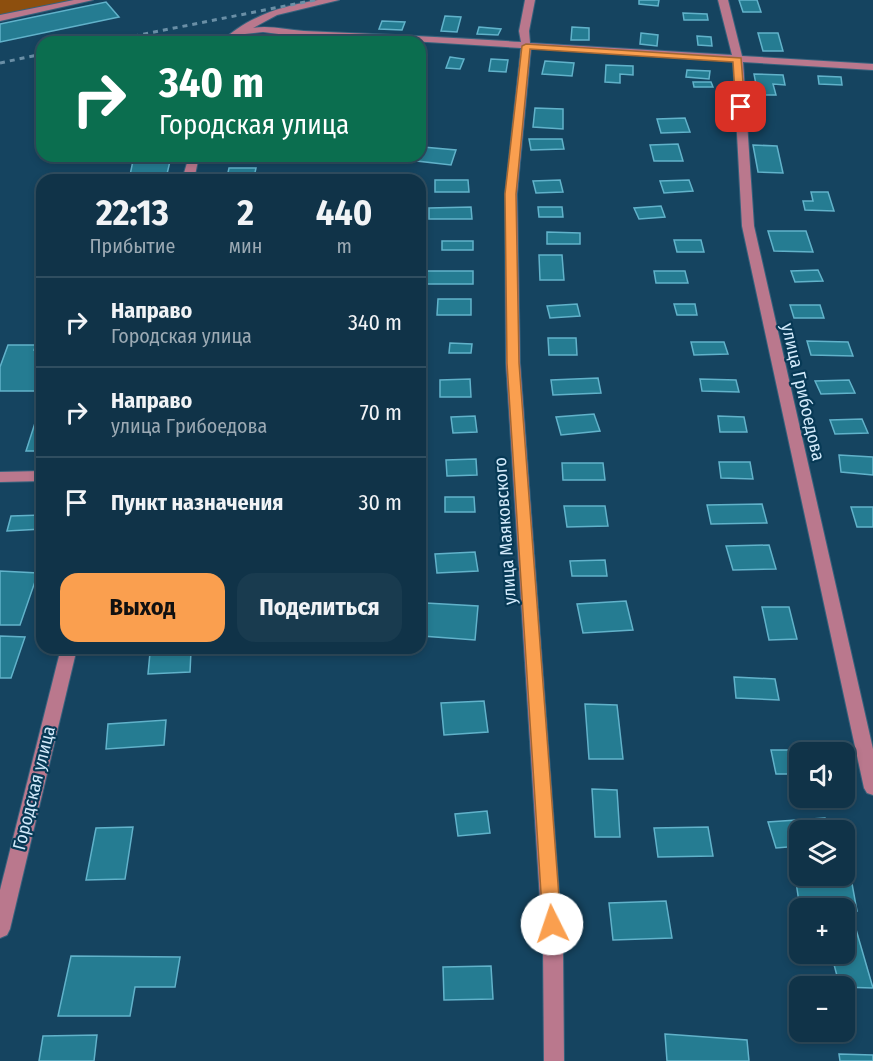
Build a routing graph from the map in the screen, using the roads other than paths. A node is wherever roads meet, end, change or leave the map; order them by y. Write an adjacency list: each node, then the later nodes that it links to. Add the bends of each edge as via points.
1 (88, 0): 5 (street)
2 (334, 0): 6 (street, via 270,12)
3 (530, 0): 10 (street, улица Маяковского, via 524,31)
4 (723, 0): 11 (street, улица Грибоедова)
5 (0, 18)
6 (242, 32): 7 (street); 8 (street, via 263,29)
7 (236, 36)
8 (371, 36)
9 (426, 40): 10 (street)
10 (526, 46): 11 (street); 18 (street, улица Маяковского, via 511,194 513,363 554,947)
11 (738, 60): 12 (street); 16 (street, улица Грибоедова, via 748,226)
12 (873, 67)
13 (36, 476): 14 (street)
14 (0, 477)
15 (68, 654): 17 (street, Городская улица)
16 (873, 788)
17 (0, 928)
18 (554, 1061)

